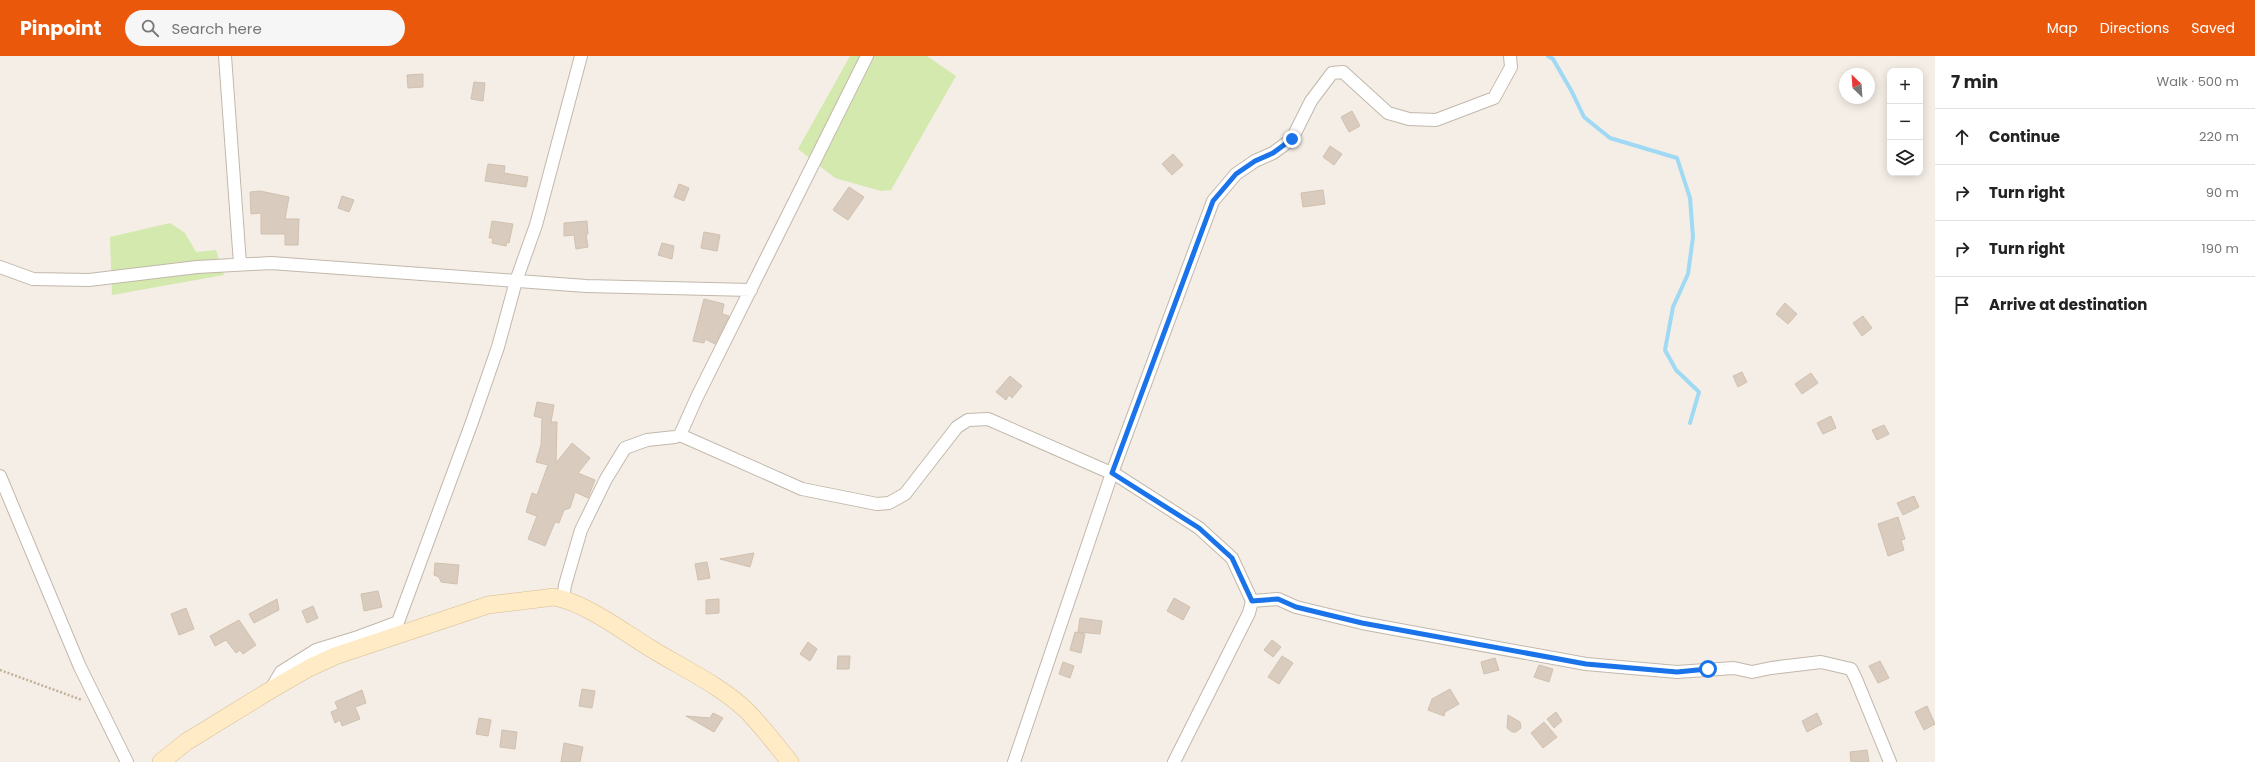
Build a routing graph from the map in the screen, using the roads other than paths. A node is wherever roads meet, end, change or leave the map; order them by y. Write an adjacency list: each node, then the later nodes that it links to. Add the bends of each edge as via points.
1 (225, 56): 5 (street)
2 (581, 56): 7 (street, via 536,225)
3 (867, 56): 8 (street)
4 (1510, 56): 10 (street, via 1511,67 1494,98 1436,120 1409,119 1388,113 1343,72 1332,73 1310,101 1292,139 1236,174 1213,201)
5 (240, 264): 6 (street, via 89,280 33,279); 7 (street, via 271,263)
6 (0, 267)
7 (516, 281): 8 (street, via 586,286); 14 (street, via 498,347 398,622 316,650 281,672)
8 (751, 290): 9 (street)
9 (680, 435): 10 (street, via 802,489 877,504 890,503 905,494 957,427 976,418 988,419); 12 (street, via 646,440 625,448 606,479 581,530)
10 (1112, 473): 13 (street, via 1199,528 1232,558); 18 (street)
11 (0, 476): 15 (street, via 80,667)
12 (563, 599): 14 (street, via 554,597 488,605 335,656); 17 (street, via 592,613 735,701 747,711)
13 (1252, 601): 19 (street, via 1249,613); 20 (street, via 1278,599 1296,607 1362,623 1586,664 1677,672 1734,668 1752,672 1821,662 1838,665 1851,669)
14 (270, 691): 16 (street, via 186,742)
15 (127, 762)
16 (161, 762)
17 (790, 762)
18 (1014, 762)
19 (1174, 762)
20 (1890, 762)

